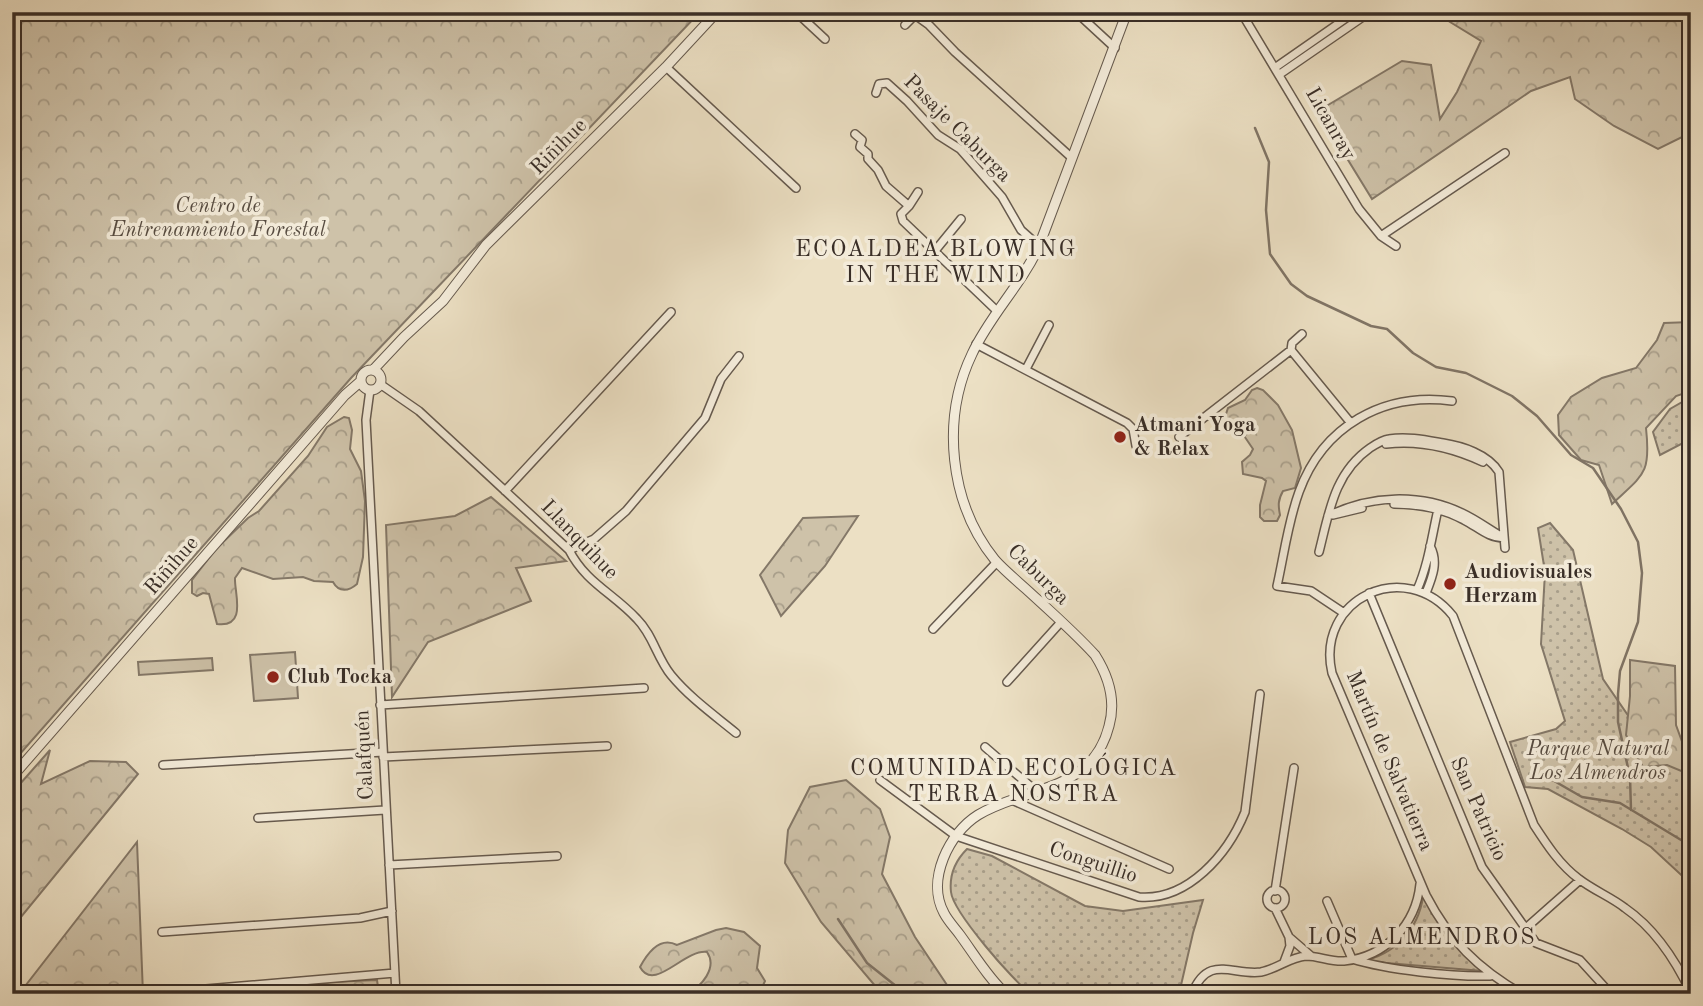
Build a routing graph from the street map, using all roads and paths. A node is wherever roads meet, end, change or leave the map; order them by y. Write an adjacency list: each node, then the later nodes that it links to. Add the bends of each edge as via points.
1 (717, 12): 11 (street, Riñihue)
2 (796, 12): 9 (street)
3 (1076, 12): 10 (street)
4 (1127, 12): 10 (street, Caburga)
5 (1241, 12): 12 (street, Licanray)
6 (1355, 12): 12 (street)
7 (1370, 12): 12 (street)
8 (905, 25): 16 (street, via 915,15 929,25)
9 (825, 39)
10 (1115, 48): 16 (street, Caburga)
11 (666, 67): 17 (street); 33 (street, Riñihue, via 486,245 443,301)
12 (1278, 71): 21 (street, Licanray, via 1359,209)
13 (876, 93): 22 (street, Pasaje Caburga, via 879,84 887,83 938,135 960,149 1002,197 1021,230)
14 (855, 134): 19 (street, via 886,187)
15 (1505, 153): 21 (street)
16 (1072, 158): 22 (street, Caburga)
17 (796, 188)
18 (918, 192): 19 (street)
19 (909, 206): 24 (street, via 901,214 903,221)
20 (961, 219): 24 (street)
21 (1381, 236): 23 (street, Licanray)
22 (1039, 246): 25 (street, Caburga)
23 (1396, 246)
24 (934, 252): 25 (street)
25 (997, 311): 29 (street, Caburga)
26 (671, 312): 41 (street)
27 (1049, 325): 32 (street)
28 (1302, 334): 30 (street)
29 (976, 344): 32 (street); 49 (street, Caburga, via 956,402 954,460 969,515)
30 (1291, 350): 38 (street); 39 (street)
31 (739, 356): 47 (street, via 721,380 705,418 626,511 594,539)
32 (1026, 369): 40 (street, via 1127,423)
33 (373, 370): 34 (street, Riñihue, via 364,373); 35 (street, via 380,375)
34 (361, 381): 36 (street); 66 (street, Riñihue)
35 (380, 384): 36 (street); 41 (street, Llanquihue, via 419,411)
36 (369, 390): 59 (street, Calafquén, via 366,419)
37 (1452, 401): 38 (street, via 1392,404)
38 (1350, 422): 53 (street, via 1326,443 1307,472 1277,586 1311,591)
39 (1178, 437)
40 (1136, 446)
41 (505, 491): 47 (street, Llanquihue)
42 (1439, 507): 43 (street, via 1380,504); 44 (street, via 1494,538); 45 (street)
43 (1328, 516): 44 (street, via 1346,471 1375,445 1396,438 1448,444 1489,460 1499,472); 48 (street)
44 (1504, 538): 46 (street)
45 (1430, 546): 50 (street); 52 (street, via 1434,571)
46 (1505, 548)
47 (569, 550): 60 (street, Llanquihue, via 589,579 647,630 671,675)
48 (1319, 552)
49 (997, 562): 54 (street, Caburga); 55 (street)
50 (1417, 590): 51 (street, via 1393,587); 52 (street)
51 (1369, 593): 53 (street, Martín de Salvatierra); 82 (street, San Patricio, via 1482,867)
52 (1426, 593): 77 (street, via 1447,609 1459,629 1534,825)
53 (1344, 613): 76 (street, Martín de Salvatierra, via 1331,642 1332,673)
54 (1061, 622): 56 (street); 68 (street, Caburga, via 1101,664 1111,692 1110,721 1100,749 1088,764 1074,776)
55 (933, 629)
56 (1007, 682)
57 (644, 688): 59 (street)
58 (1260, 694): 72 (street, Conguillio, via 1240,824 1219,856 1175,892 1139,897)
59 (380, 705): 63 (street, Calafquén)
60 (736, 733)
61 (607, 746): 63 (street)
62 (985, 747): 68 (street)
63 (383, 755): 64 (street); 70 (street, Calafquén)
64 (163, 765)
65 (1294, 768): 78 (street)
66 (12, 777)
67 (880, 780): 72 (street, Conguillio)
68 (1037, 792): 69 (street, Caburga)
69 (1014, 800): 72 (street, Caburga, via 980,814); 75 (street)
70 (386, 810): 71 (street); 74 (street, Calafquén)
71 (258, 818)
72 (956, 836): 93 (street, Caburga, via 941,869 943,912)
73 (557, 856): 74 (street)
74 (389, 865): 81 (street, Calafquén)
75 (1169, 869)
76 (1420, 879): 86 (street, Martín de Salvatierra, via 1415,906 1401,931 1380,950); 89 (street, Martín de Salvatierra, via 1449,935)
77 (1580, 880): 82 (street); 91 (street, via 1645,925)
78 (1275, 891): 80 (street, via 1267,899); 80 (street, via 1284,899)
79 (1327, 901): 86 (street)
80 (1275, 908): 84 (street)
81 (392, 911): 83 (street, via 360,918); 88 (street, Calafquén)
82 (1527, 928): 96 (street, San Patricio, via 1536,943 1586,965)
83 (162, 932)
84 (1289, 936): 85 (street); 87 (street)
85 (1312, 956): 86 (street, Martín de Salvatierra); 87 (street, Martín de Salvatierra)
86 (1352, 959): 89 (street, Martín de Salvatierra)
87 (1284, 962): 94 (street, Martín de Salvatierra, via 1258,972 1218,969 1202,978)
88 (395, 973): 90 (street); 92 (street, Calafquén)
89 (1490, 975): 95 (street)
90 (182, 991)
91 (1691, 993)
92 (396, 994)
93 (1006, 994)
94 (1192, 994)
95 (1522, 994)
96 (1611, 994)

